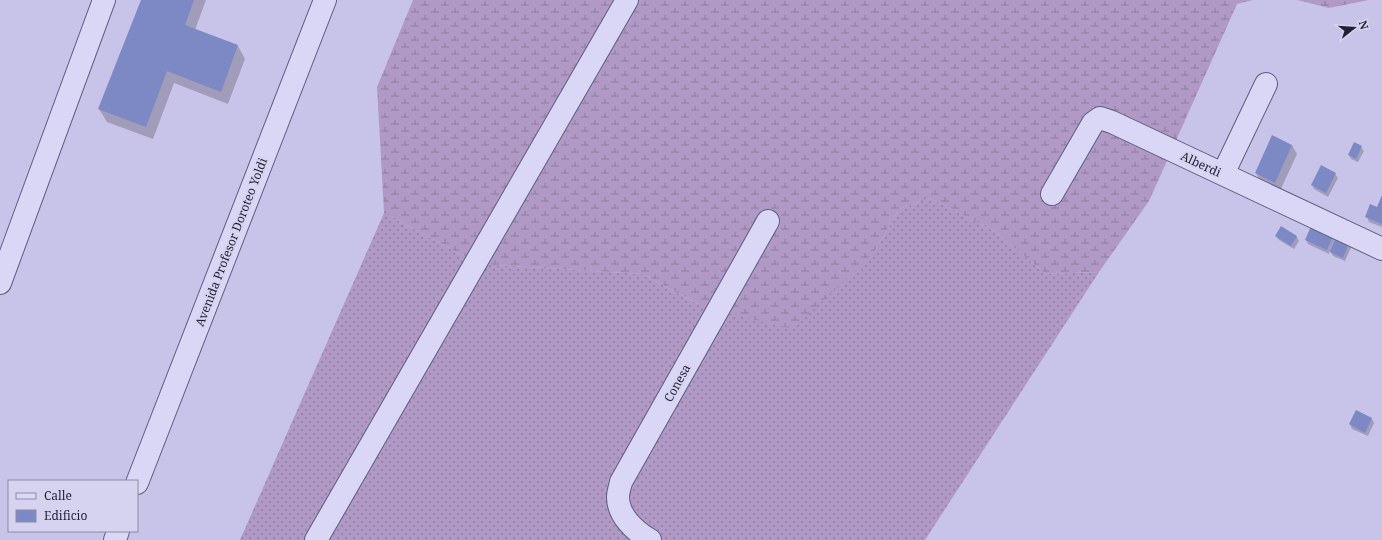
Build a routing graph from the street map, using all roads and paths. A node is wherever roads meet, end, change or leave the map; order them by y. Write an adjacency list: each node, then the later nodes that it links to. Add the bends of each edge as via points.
1 (104, 0): 9 (street)
2 (325, 0): 10 (street, Avenida Profesor Doroteo Yoldi)
3 (627, 0): 11 (street)
4 (1266, 84): 5 (street)
5 (1223, 174): 6 (street, Alberdi, via 1100,118 1093,123); 8 (street, Alberdi)
6 (1052, 194)
7 (768, 221): 12 (street, Conesa, via 621,482 618,498 624,517 640,534)
8 (1382, 249)
9 (0, 283)
10 (138, 480)
11 (316, 540)
12 (650, 540)

